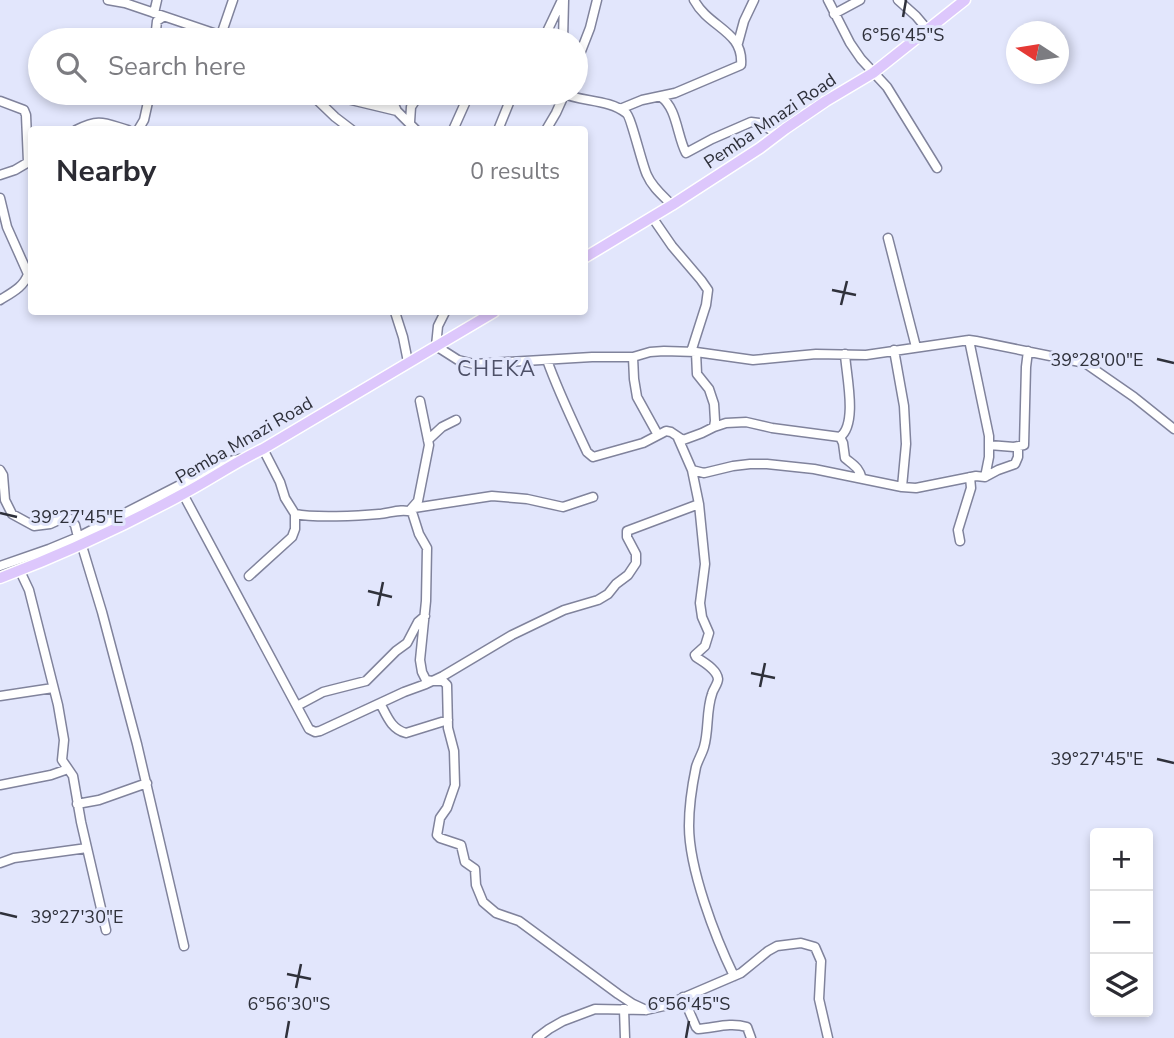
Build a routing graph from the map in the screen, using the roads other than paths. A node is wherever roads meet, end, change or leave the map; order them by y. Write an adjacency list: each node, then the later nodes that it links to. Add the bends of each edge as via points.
1 (108, 0): 12 (street)
2 (157, 0): 12 (street)
3 (233, 0): 17 (street)
4 (563, 0): 18 (street); 19 (street)
5 (597, 0): 21 (street)
6 (694, 0): 22 (street)
7 (754, 0): 22 (street)
8 (828, 0): 13 (street)
9 (860, 0): 13 (street)
10 (898, 0): 20 (street)
11 (965, 0): 20 (main road, Pemba Mnazi Road)
12 (154, 13): 14 (street)
13 (834, 14): 23 (street)
14 (163, 17): 15 (street); 16 (street)
15 (156, 28)
16 (198, 28)
17 (223, 28)
18 (551, 28)
19 (563, 28)
20 (927, 29): 23 (main road, Pemba Mnazi Road)
21 (588, 33)
22 (738, 43): 24 (street, via 742,62 737,68)
23 (873, 73): 45 (main road, Pemba Mnazi Road); 48 (street, via 887,87)
24 (661, 97): 35 (street); 45 (street, via 670,108 686,153 751,122)
25 (588, 100): 35 (street)
26 (0, 101): 46 (street, via 24,110)
27 (147, 105): 39 (street)
28 (322, 105): 40 (street)
29 (372, 105): 36 (street)
30 (394, 105): 36 (street)
31 (412, 105): 41 (street)
32 (461, 105): 42 (street)
33 (508, 105): 43 (street)
34 (559, 105): 44 (street)
35 (620, 109): 51 (street, via 629,115 647,177)
36 (397, 111): 41 (street)
37 (84, 126): 38 (street, via 100,122)
38 (114, 126)
39 (140, 126)
40 (347, 126)
41 (413, 126)
42 (454, 126)
43 (500, 126)
44 (548, 126)
45 (778, 134): 51 (main road, Pemba Mnazi Road)
46 (28, 138)
47 (28, 162): 49 (street)
48 (937, 168)
49 (0, 175)
50 (0, 198): 55 (street, via 28,274 21,286)
51 (672, 205): 52 (main road, Pemba Mnazi Road)
52 (652, 217): 54 (main road, Pemba Mnazi Road); 64 (street, via 708,290)
53 (888, 238): 61 (street)
54 (588, 255)
55 (0, 300)
56 (395, 315): 68 (street)
57 (444, 315): 60 (street)
58 (489, 315): 60 (main road, Pemba Mnazi Road)
59 (969, 341): 61 (street); 63 (street); 77 (street)
60 (436, 346): 67 (street, via 474,364); 68 (main road, Pemba Mnazi Road)
61 (916, 347): 62 (street)
62 (894, 350): 65 (street); 86 (street, via 904,406)
63 (1028, 351): 72 (street, via 1085,363); 78 (street, via 1024,445)
64 (694, 352): 65 (street, via 753,360); 66 (street); 71 (street, via 697,374 714,404)
65 (845, 354): 74 (street, via 850,404 847,429)
66 (633, 357): 67 (street); 73 (street, via 637,397)
67 (547, 360): 73 (street, via 590,455)
68 (408, 362): 79 (main road, Pemba Mnazi Road)
69 (420, 401): 76 (street)
70 (456, 420): 76 (street)
71 (713, 427): 74 (street, via 746,422); 75 (street, via 688,439)
72 (1174, 429)
73 (658, 435): 75 (street, via 666,431)
74 (840, 437): 85 (street, via 845,458 856,466)
75 (678, 438): 82 (street)
76 (428, 440): 90 (street, via 418,501)
77 (989, 445): 78 (street); 84 (street)
78 (1018, 447): 84 (street, via 1015,464)
79 (263, 449): 80 (main road, Pemba Mnazi Road); 91 (street)
80 (240, 459): 87 (main road, Pemba Mnazi Road); 92 (street, via 213,468)
81 (0, 470): 92 (street, via 12,514 39,527 70,519)
82 (692, 470): 85 (street, via 704,473 767,464); 89 (street)
83 (970, 477): 84 (street); 86 (street, via 922,488); 93 (street, via 958,530)
84 (985, 477)
85 (862, 479): 86 (street)
86 (902, 487)
87 (183, 494): 92 (main road, Pemba Mnazi Road); 103 (street)
88 (593, 497): 90 (street, via 563,507 492,496)
89 (699, 505): 99 (street, via 627,531 636,563 608,594 512,635); 113 (street, via 705,564 700,603 709,633 705,646 695,654 710,666 718,682 696,766 691,847 701,890)
90 (412, 509): 91 (street, via 352,516); 98 (street, via 427,548)
91 (295, 514): 96 (street, via 292,537)
92 (80, 541): 94 (street); 95 (main road, Pemba Mnazi Road); 106 (street)
93 (960, 541)
94 (0, 566)
95 (20, 570): 97 (main road, Pemba Mnazi Road); 100 (street)
96 (249, 576)
97 (0, 578)
98 (425, 616): 99 (street, via 420,660 425,678); 103 (street, via 407,643 366,681 323,692)
99 (432, 681): 102 (street); 104 (street, via 447,685)
100 (54, 688): 101 (street); 105 (street, via 64,740 62,760)
101 (0, 696)
102 (380, 703): 103 (street, via 315,732); 104 (street, via 401,732)
103 (297, 706)
104 (448, 720): 116 (street, via 455,790 440,818 438,835 462,847 466,862 475,869 481,901 496,913 519,921)
105 (68, 769): 107 (street); 108 (street)
106 (147, 783): 108 (street); 112 (street)
107 (0, 785)
108 (77, 804): 109 (street)
109 (87, 848): 110 (street); 111 (street)
110 (0, 863)
111 (106, 930)
112 (184, 946)
113 (734, 976): 114 (street); 120 (street, via 777,946 801,943 815,947 821,961 819,999)
114 (683, 997): 116 (street); 119 (street, via 698,1029 742,1026)
115 (624, 1009): 116 (street); 117 (street, via 594,1009); 118 (street)
116 (646, 1010)
117 (537, 1038)
118 (625, 1038)
119 (751, 1038)
120 (828, 1038)

